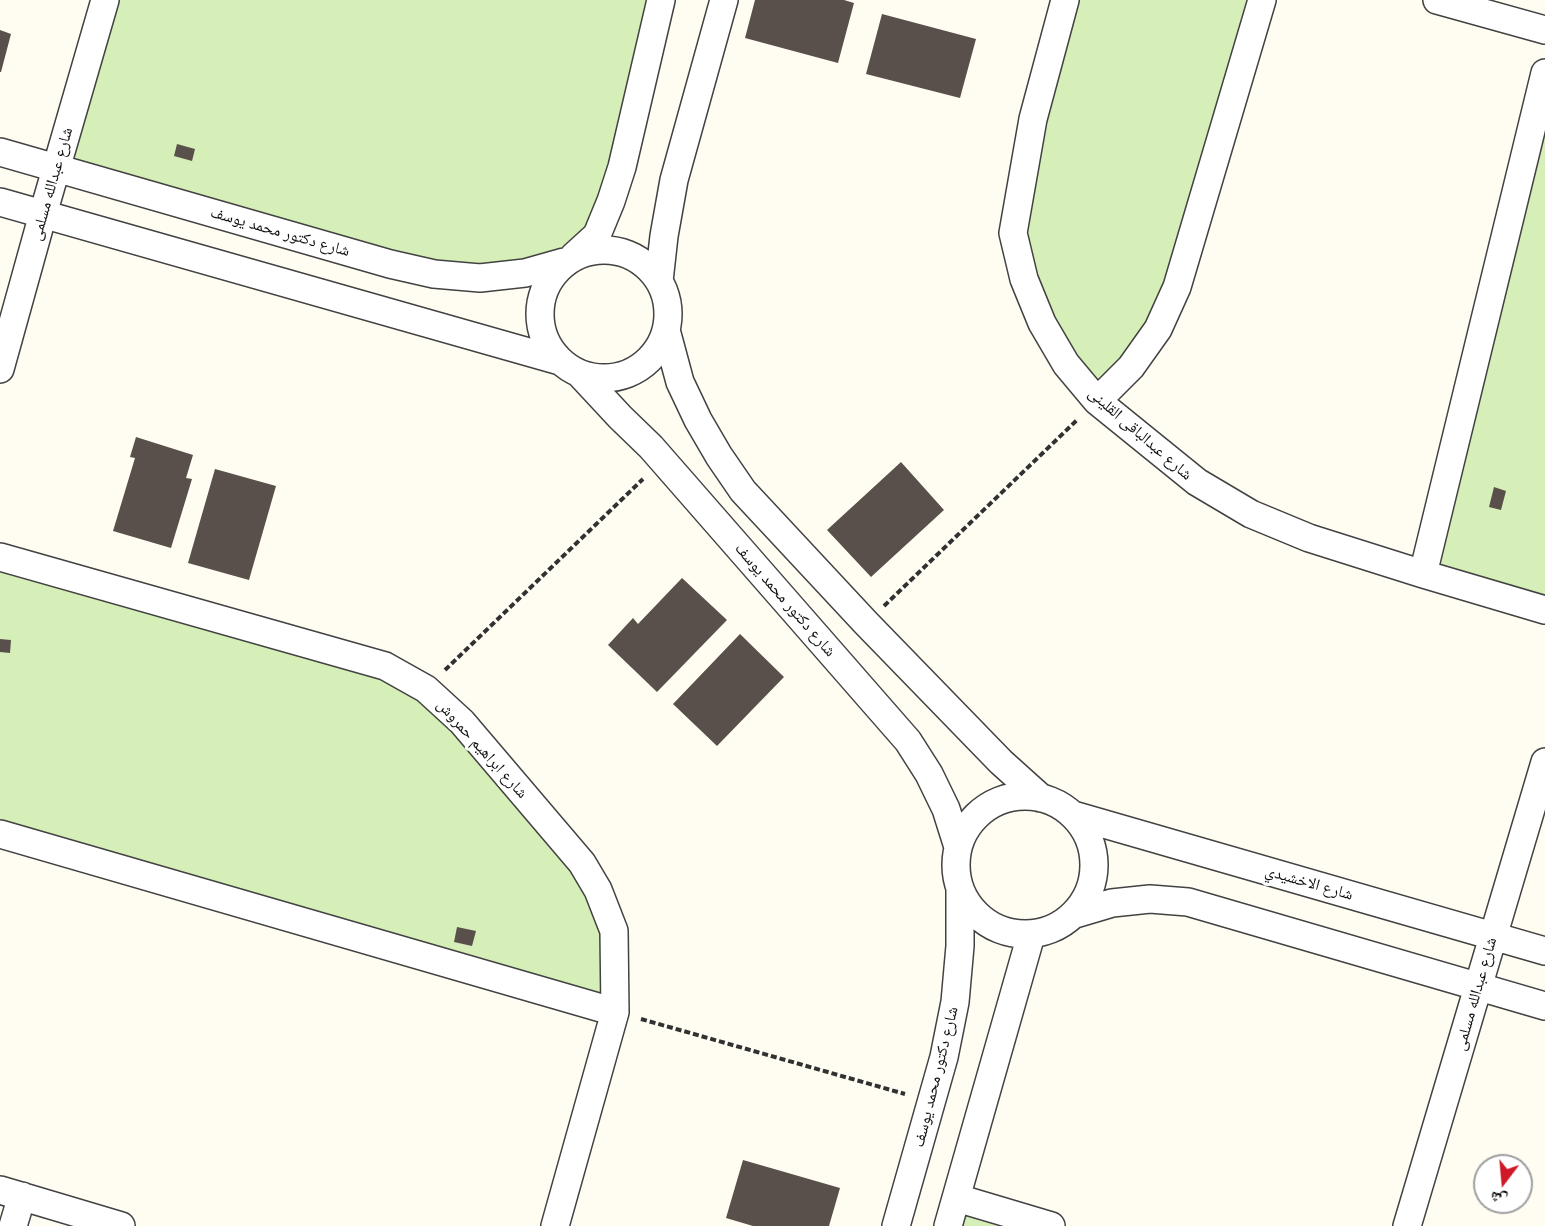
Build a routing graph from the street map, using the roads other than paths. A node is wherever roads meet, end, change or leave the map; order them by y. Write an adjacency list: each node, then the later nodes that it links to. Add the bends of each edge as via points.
1 (105, 0): 10 (street, شارع عبدالله مسلمى)
2 (662, 0): 13 (street, via 611,201 597,235)
3 (724, 0): 14 (street, via 674,180)
4 (1065, 0): 18 (street, شارع عبدالباقى القلينى, via 1033,119 1013,233 1024,279 1042,323 1066,364)
5 (1262, 0): 18 (street, via 1177,287 1158,329 1131,367)
6 (1437, 0): 7 (street)
7 (1545, 30)
8 (1545, 73): 20 (street)
9 (0, 152): 10 (street, شارع دكتور محمد يوسف)
10 (56, 168): 12 (street, شارع عبدالله مسلمى); 13 (street, شارع دكتور محمد يوسف, via 434,274 480,278 525,273)
11 (0, 202): 12 (street)
12 (43, 214): 16 (street); 17 (street, شارع عبدالله مسلمى)
13 (569, 260): 14 (street, via 597,250 621,252 643,263); 16 (street, via 549,279 540,299 540,322 546,343)
14 (659, 282): 15 (street, via 666,297)
15 (666, 330): 16 (street, via 654,354 633,371 607,378); 23 (street, via 680,382 698,420 743,490 866,623)
16 (570, 367): 26 (street, شارع دكتور محمد يوسف, via 663,460 908,741 942,800)
17 (0, 369)
18 (1097, 401): 20 (street, شارع عبدالباقى القلينى, via 1197,482 1251,514 1309,538)
19 (0, 557): 34 (street, شارع ابراهيم حمروش, via 385,666 426,689 462,722 582,864 598,890 614,931)
20 (1423, 574): 21 (street, شارع عبدالباقى القلينى)
21 (1545, 610)
22 (1545, 762): 30 (street, شارع عبدالله مسلمى)
23 (1041, 798): 24 (street); 26 (street, via 1014,796 989,806 969,823)
24 (1073, 815): 28 (street, via 1089,837 1095,864 1090,891); 30 (street, شارع الاخشيدي)
25 (0, 834): 34 (street)
26 (958, 847): 27 (street, via 955,868)
27 (960, 890): 29 (street, via 971,909 988,924 1009,933); 40 (street, شارع دكتور محمد يوسف, via 955,1002 944,1058)
28 (1075, 914): 29 (street, via 1055,928); 32 (street, via 1112,903 1150,899 1188,902)
29 (1031, 935): 36 (street)
30 (1493, 936): 31 (street, شارع الاخشيدي); 32 (street, شارع عبدالله مسلمى)
31 (1545, 951)
32 (1478, 987): 33 (street); 43 (street, شارع عبدالله مسلمى)
33 (1545, 1006)
34 (615, 1012): 39 (street, شارع ابراهيم حمروش)
35 (11, 1193): 37 (street); 38 (street)
36 (957, 1198): 41 (street); 42 (street)
37 (14, 1226)
38 (121, 1226)
39 (555, 1226)
40 (896, 1226)
41 (948, 1226)
42 (1051, 1226)
43 (1407, 1226)

